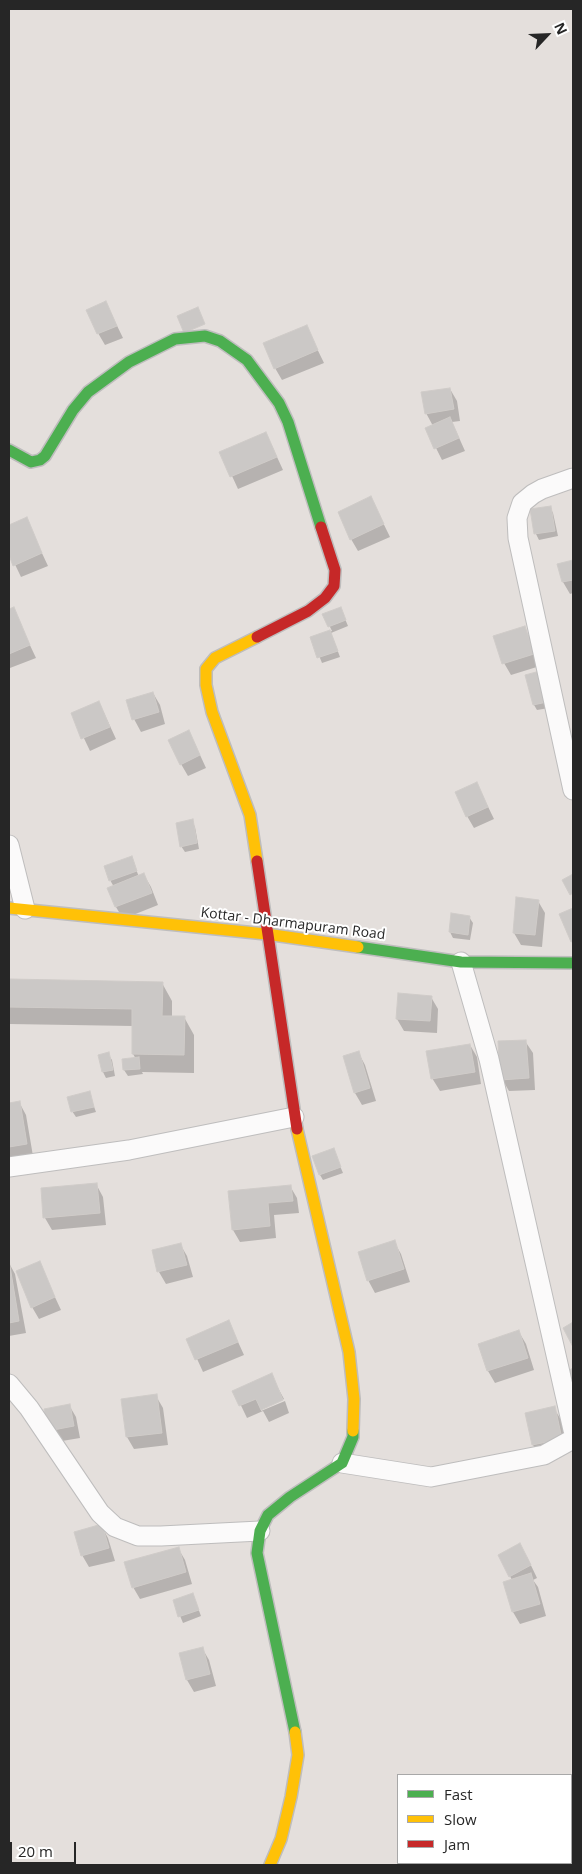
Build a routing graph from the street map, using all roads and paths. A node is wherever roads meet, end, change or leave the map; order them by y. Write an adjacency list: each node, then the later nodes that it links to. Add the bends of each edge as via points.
1 (9, 450): 6 (street, via 31,462 40,460 88,392 129,362 175,339 192,336 220,341 247,360 279,403 335,570 334,586 308,611 214,658 206,669 212,712 250,815)
2 (573, 478): 3 (street, via 533,494 522,503 517,518 520,548)
3 (573, 790)
4 (9, 845): 5 (street)
5 (17, 908): 6 (street, Kottar - Dharmapuram Road)
6 (266, 934): 7 (street, Kottar - Dharmapuram Road); 9 (street)
7 (461, 962): 8 (street, Kottar - Dharmapuram Road); 12 (street, via 489,1059)
8 (573, 963)
9 (294, 1117): 10 (street, via 129,1150); 14 (street, via 349,1352 354,1399 353,1437)
10 (9, 1167)
11 (9, 1384): 15 (street, via 29,1408 100,1513 115,1527 138,1536)
12 (573, 1430)
13 (573, 1439): 14 (street, via 544,1455 431,1477)
14 (342, 1463): 15 (street, via 268,1515)
15 (260, 1531): 16 (street, via 257,1553 298,1755 281,1839)
16 (270, 1865)

